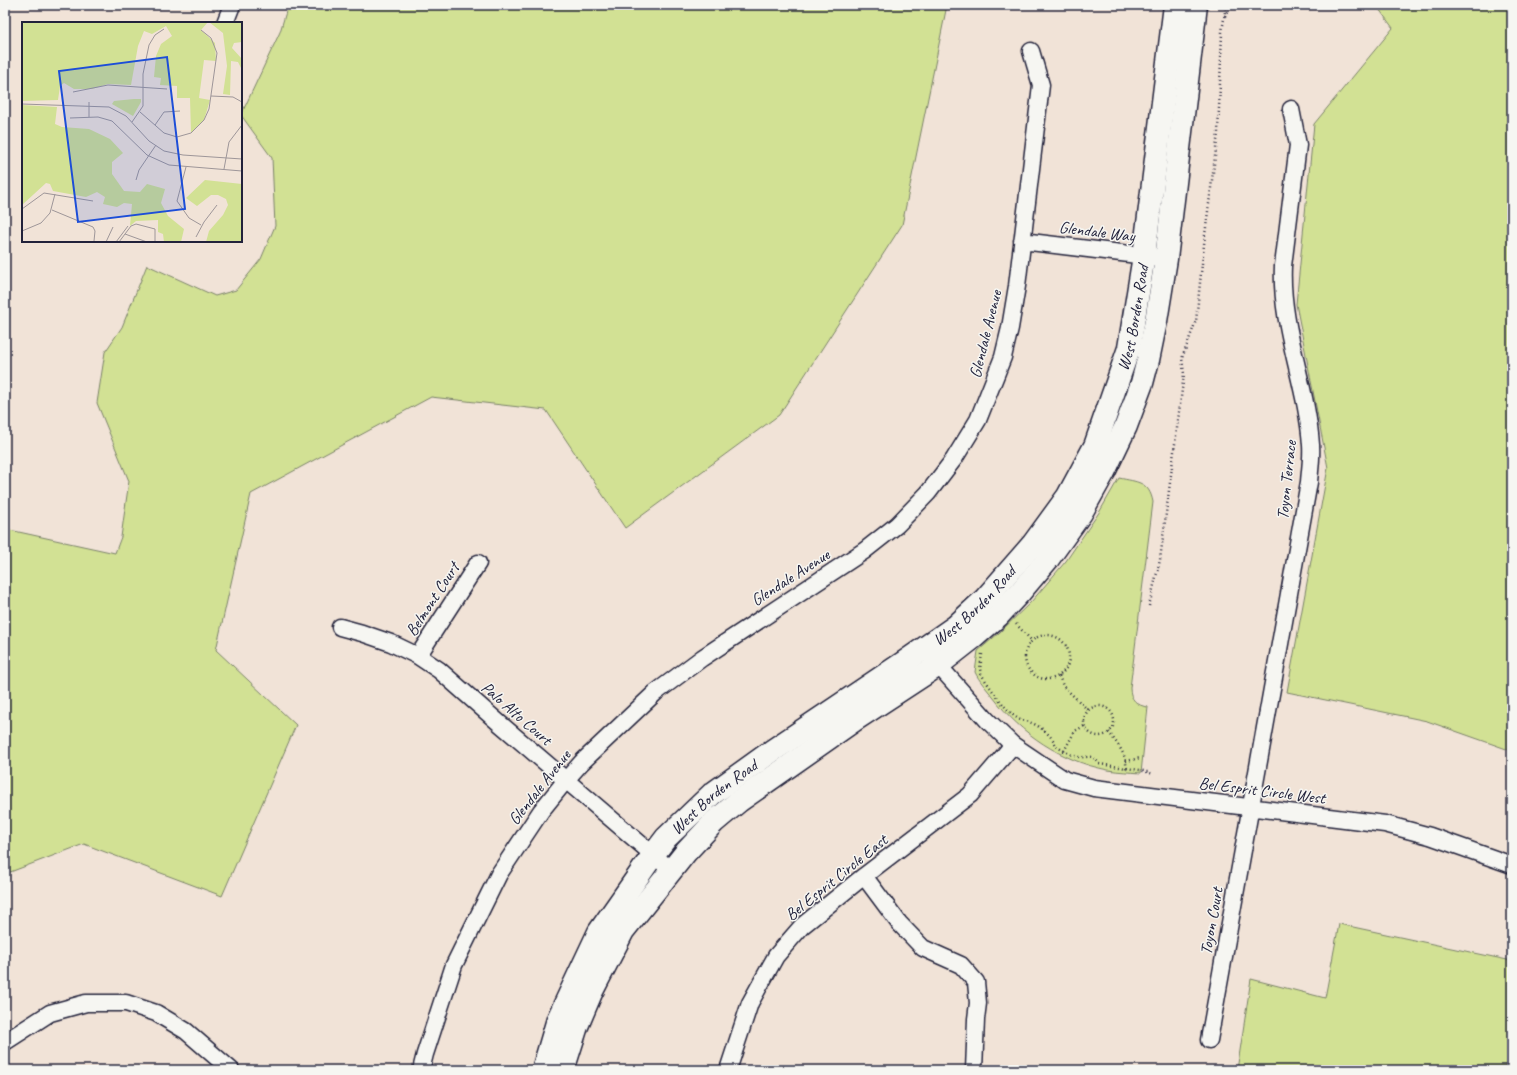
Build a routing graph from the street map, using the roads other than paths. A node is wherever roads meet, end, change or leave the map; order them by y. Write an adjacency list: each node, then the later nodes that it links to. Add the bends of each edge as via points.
1 (232, 5): 4 (street)
2 (1175, 5): 8 (main road, West Borden Road)
3 (1196, 5): 9 (main road, West Borden Road)
4 (225, 22)
5 (1031, 51): 7 (street, Glendale Avenue, via 1041,85)
6 (1291, 109): 17 (street, Toyon Terrace, via 1298,145 1282,284 1309,431 1311,463)
7 (1022, 241): 8 (street, Glendale Way); 16 (street, Glendale Avenue, via 1010,328 1003,357 978,420 954,459 928,493 897,525 864,551 702,658 655,693)
8 (1144, 256): 9 (street, Glendale Way); 12 (main road, West Borden Road, via 1129,348 1095,446 1068,496 1033,544 985,599 956,626)
9 (1166, 259): 14 (main road, West Borden Road, via 1142,383 1126,426 1081,513 1048,559 998,616)
10 (478, 563): 13 (street, Belmont Court)
11 (340, 627): 13 (street, Palo Alto Court, via 362,632)
12 (924, 648): 14 (street, Bel Esprit Circle West); 18 (main road, West Borden Road, via 712,794)
13 (418, 656): 16 (street, Palo Alto Court, via 440,670)
14 (937, 666): 15 (street, Bel Esprit Circle West); 20 (main road, West Borden Road, via 739,801 714,822)
15 (1013, 745): 17 (street, Bel Esprit Circle West, via 1065,780 1094,788); 21 (street, Bel Esprit Circle East, via 970,795)
16 (566, 780): 18 (street, Palo Alto Court); 25 (street, Glendale Avenue, via 541,811 499,874 454,965)
17 (1251, 808): 19 (street, Bel Esprit Circle West, via 1385,824 1430,836); 22 (street, Toyon Court)
18 (653, 854): 20 (street, Palo Alto Court); 26 (main road, West Borden Road, via 599,932 558,1019)
19 (1512, 865)
20 (671, 870): 27 (main road, West Borden Road, via 623,931 591,993)
21 (864, 876): 28 (street, Bel Esprit Circle East, via 802,926 776,956 750,1003); 29 (street, via 899,923 923,948 961,966 976,982 978,1004)
22 (1209, 1040)
23 (5, 1042): 24 (street, via 50,1013 86,1002 126,1003 156,1013 186,1031)
24 (231, 1070)
25 (421, 1070)
26 (543, 1070)
27 (563, 1070)
28 (728, 1070)
29 (974, 1070)

